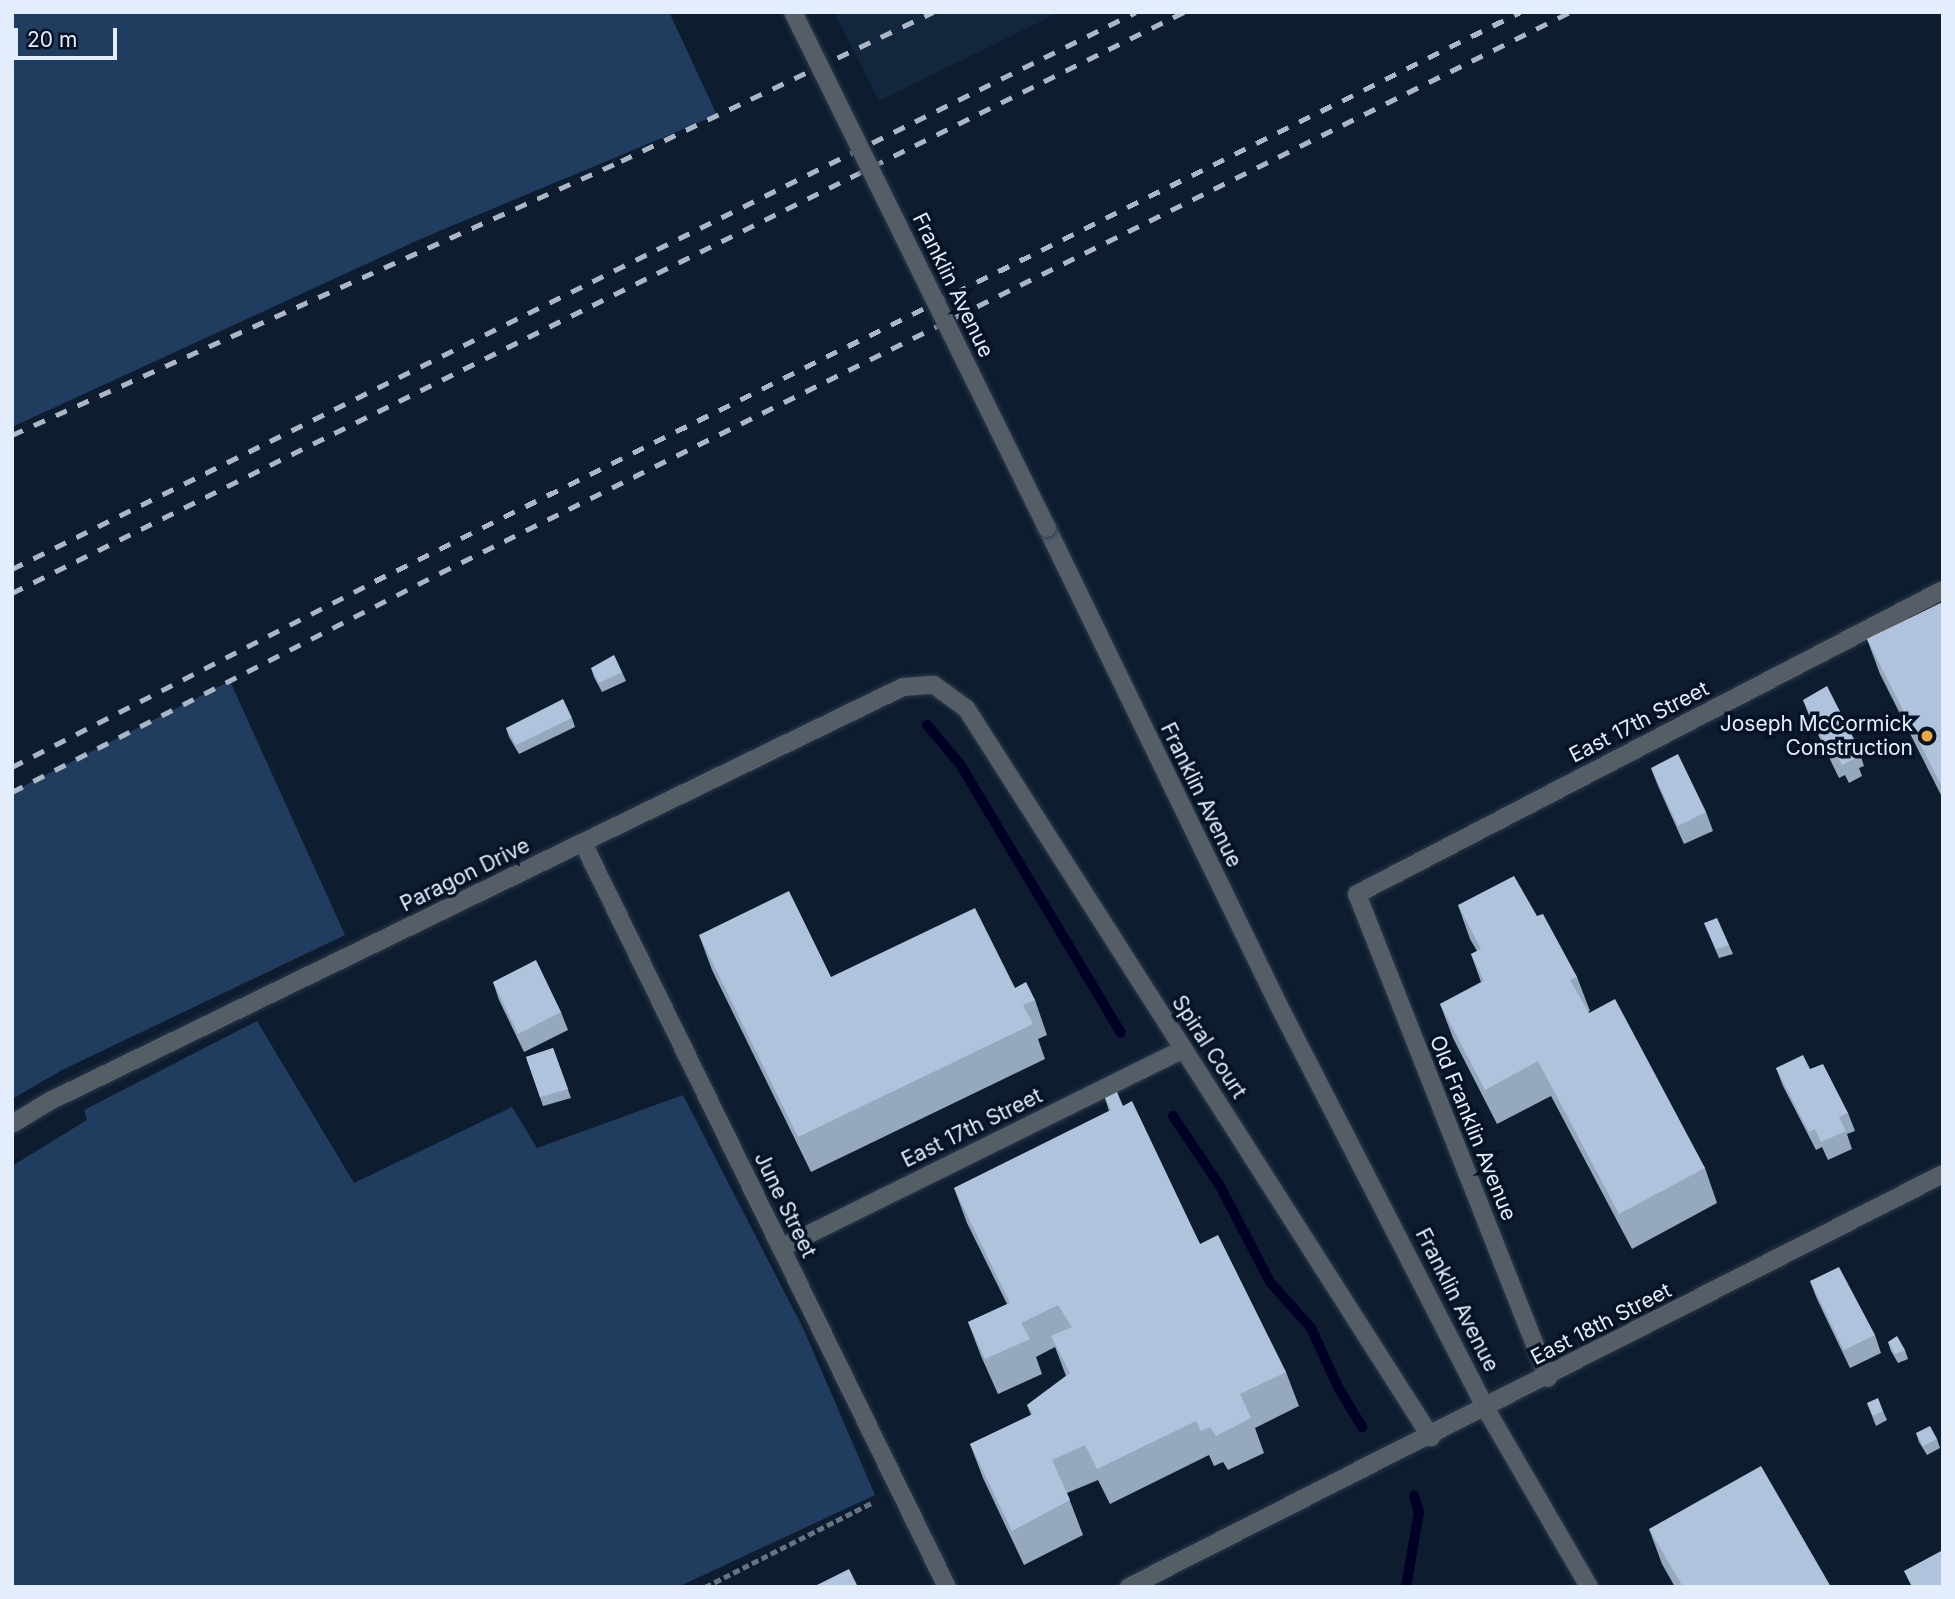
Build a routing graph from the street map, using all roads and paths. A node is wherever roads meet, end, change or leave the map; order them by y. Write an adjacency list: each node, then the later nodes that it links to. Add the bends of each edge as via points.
1 (793, 12): 11 (street, Franklin Avenue, bridge, via 1278,1004)
2 (1943, 590): 5 (street, East 17th Street)
3 (942, 687): 4 (street, Paragon Drive, via 903,687); 6 (street, Spiral Court, via 966,708)
4 (583, 843): 7 (street, Paragon Drive); 9 (street, June Street)
5 (1357, 894): 10 (street, Old Franklin Avenue)
6 (1184, 1049): 9 (street, East 17th Street); 12 (street, Spiral Court)
7 (12, 1124)
8 (1943, 1174): 10 (street, East 18th Street)
9 (781, 1248): 15 (street, June Street)
10 (1548, 1378): 11 (street, East 18th Street)
11 (1486, 1409): 12 (street, East 18th Street); 17 (street, Franklin Avenue)
12 (1431, 1437): 16 (street, East 18th Street)
13 (873, 1502): 14 (path)
14 (705, 1587)
15 (947, 1587)
16 (1129, 1587)
17 (1589, 1587)

